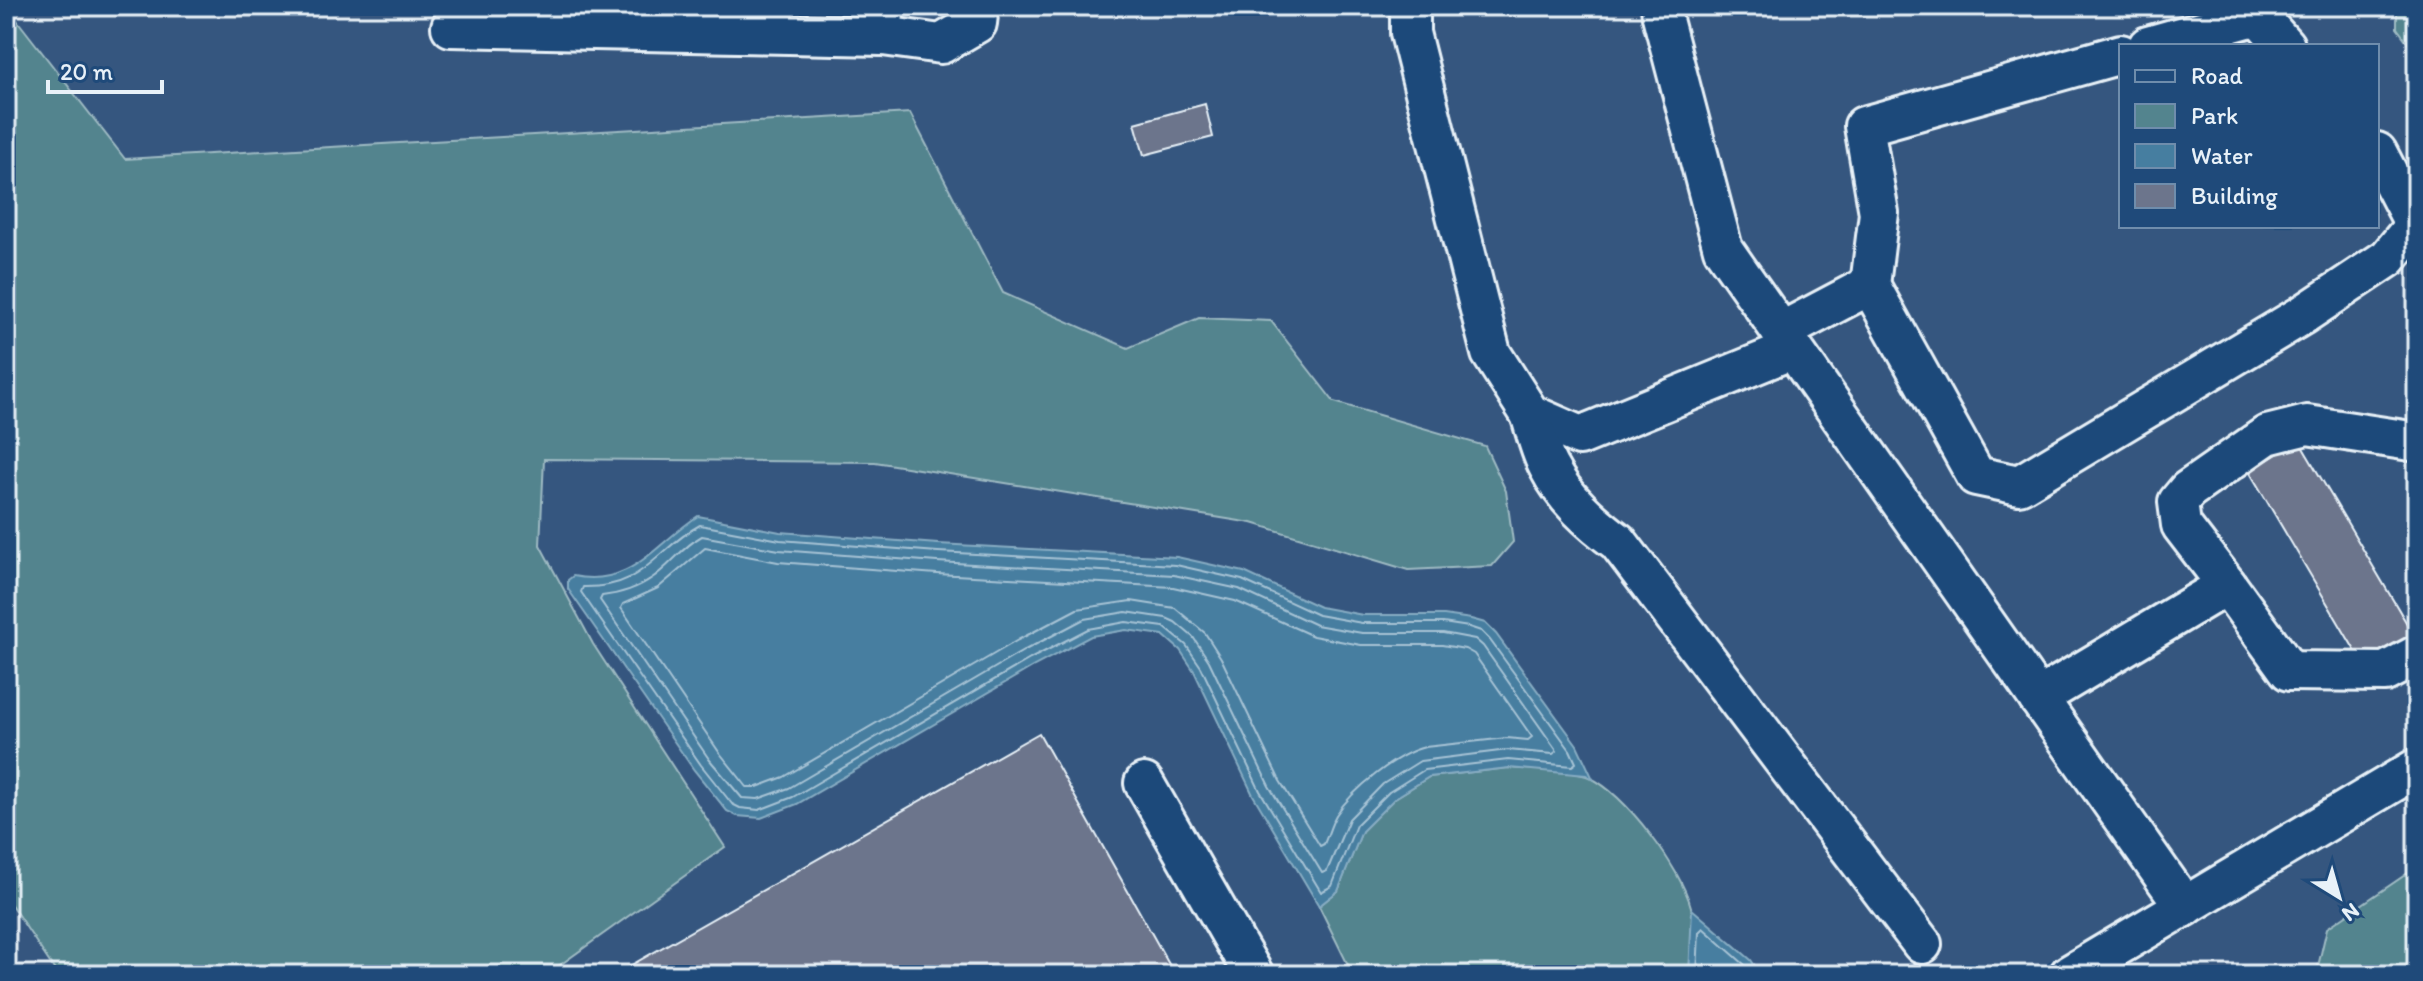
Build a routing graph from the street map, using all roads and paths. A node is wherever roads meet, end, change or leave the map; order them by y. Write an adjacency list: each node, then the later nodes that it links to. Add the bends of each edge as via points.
1 (979, 6): 4 (street, via 977,23 941,44)
2 (1410, 6): 12 (street, via 1410,33 1491,353)
3 (1661, 6): 11 (street, via 1723,249)
4 (883, 21): 5 (street)
5 (451, 27)
6 (2155, 44): 7 (street, via 2258,15)
7 (2283, 44)
8 (2119, 55): 10 (street, via 1864,126 1879,213)
9 (2379, 156): 10 (street, via 2415,225 2388,258 2019,485 1976,476)
10 (1870, 285): 11 (street)
11 (1787, 340): 12 (street, via 1580,436); 16 (street)
12 (1530, 414): 20 (street, via 1548,468 1572,501 1618,542)
13 (2417, 442): 14 (street, via 2307,425 2267,435 2188,490 2178,502 2181,525)
14 (2227, 585): 15 (street, via 2289,671 2385,672); 16 (street)
15 (2417, 655)
16 (2038, 698): 19 (street)
17 (2417, 768): 19 (street)
18 (1144, 783): 21 (street)
19 (2185, 907): 22 (street)
20 (1922, 944)
21 (1254, 975)
22 (2069, 975)

